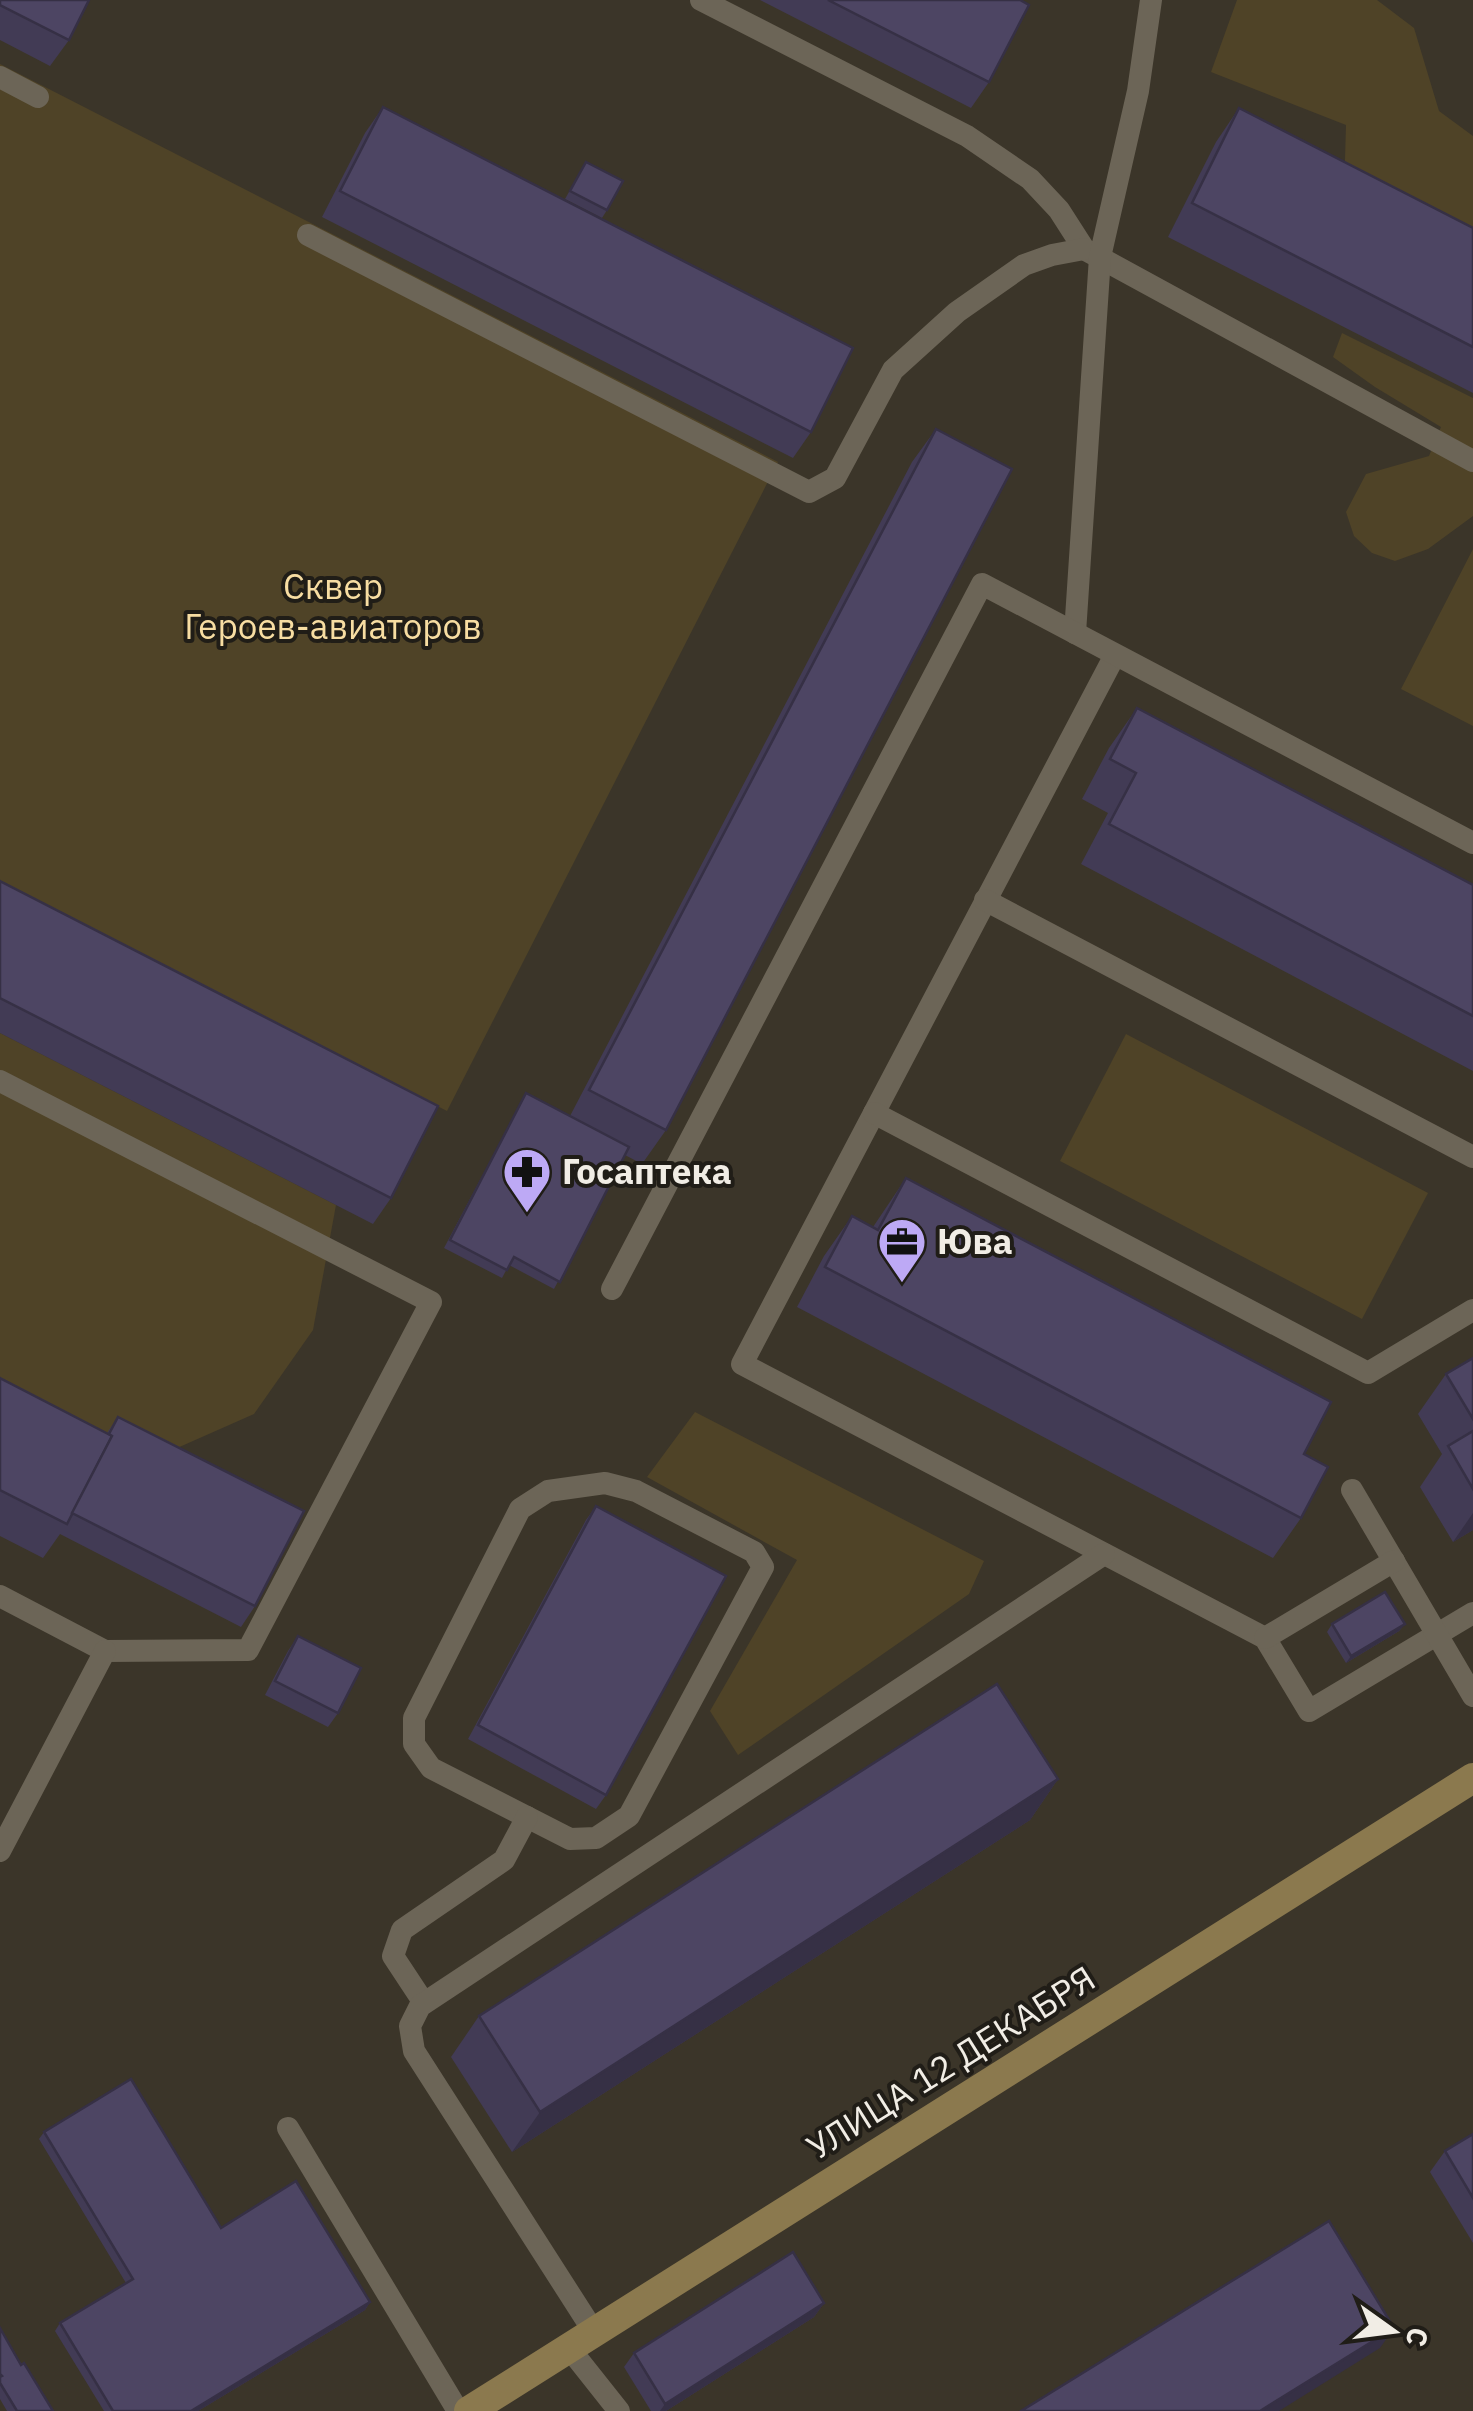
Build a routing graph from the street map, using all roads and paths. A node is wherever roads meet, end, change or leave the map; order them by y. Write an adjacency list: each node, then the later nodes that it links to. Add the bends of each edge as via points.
1 (701, 0): 6 (lane, via 967,136 1030,179)
2 (1151, 0): 6 (lane, via 1138,91)
3 (0, 77): 4 (lane)
4 (38, 97)
5 (308, 236): 6 (lane, via 809,492 834,478 893,370 958,312 1024,265)
6 (1092, 253): 7 (lane); 8 (lane)
7 (1473, 461)
8 (1075, 634): 9 (lane); 15 (lane, via 982,584)
9 (1114, 654): 10 (lane); 11 (lane)
10 (1473, 843)
11 (985, 900): 13 (lane); 14 (lane)
12 (0, 1081): 24 (lane, via 431,1302 248,1650)
13 (874, 1113): 16 (lane, via 1368,1374); 18 (lane, via 742,1364)
14 (1473, 1157)
15 (612, 1289)
16 (1473, 1310)
17 (1352, 1490): 19 (lane)
18 (1104, 1554): 23 (lane); 29 (lane)
19 (1394, 1561): 22 (lane); 23 (lane)
20 (0, 1596): 24 (lane)
21 (1473, 1612): 22 (lane)
22 (1438, 1634): 23 (lane, via 1309,1711); 25 (lane)
23 (1265, 1638)
24 (105, 1652): 28 (lane)
25 (1473, 1696)
26 (1473, 1778): 31 (main road, УЛИЦА 12 ДЕКАБРЯ)
27 (527, 1817): 27 (lane, via 432,1768 414,1744 414,1718 520,1509 548,1491 605,1483 636,1491 754,1552 763,1567 629,1816 596,1838 570,1839); 29 (lane, via 504,1860 402,1930 392,1956)
28 (0, 1851)
29 (424, 2003): 31 (lane, via 410,2026 414,2051)
30 (288, 2128): 32 (lane)
31 (582, 2340): 33 (main road, УЛИЦА 12 ДЕКАБРЯ); 34 (lane)
32 (458, 2411)
33 (470, 2411)
34 (619, 2411)

